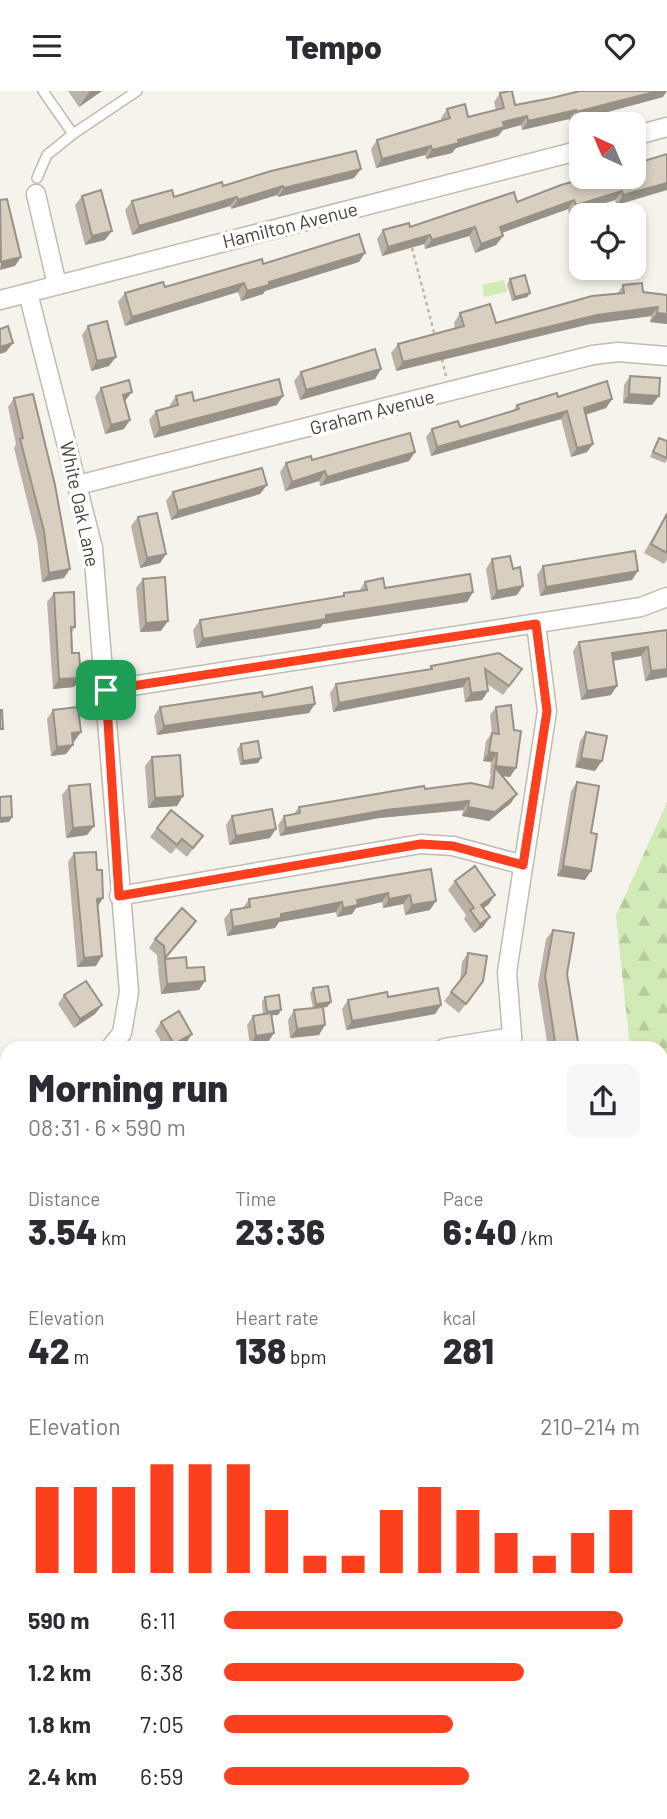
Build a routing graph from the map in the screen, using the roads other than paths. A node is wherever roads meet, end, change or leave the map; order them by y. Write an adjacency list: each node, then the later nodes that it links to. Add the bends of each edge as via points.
1 (43, 91): 5 (lane)
2 (137, 91): 5 (lane)
3 (667, 127): 4 (street)
4 (646, 133)
5 (73, 134): 7 (lane, via 47,156)
6 (569, 153): 8 (street, Hamilton Avenue)
7 (37, 186): 8 (street)
8 (57, 285): 9 (street, Hamilton Avenue)
9 (27, 293): 10 (street, Hamilton Avenue); 12 (street, White Oak Lane)
10 (0, 300)
11 (667, 356): 12 (street, Graham Avenue, via 593,355)
12 (78, 485): 15 (street, White Oak Lane, via 93,548)
13 (667, 597): 14 (street, via 641,607)
14 (536, 624): 15 (street); 16 (street, via 547,711)
15 (106, 690): 17 (street, White Oak Lane)
16 (523, 865): 17 (street, via 453,846 421,844); 19 (street, via 507,972)
17 (119, 896): 18 (street, White Oak Lane, via 129,992 122,1033)
18 (116, 1041)
19 (512, 1041)

